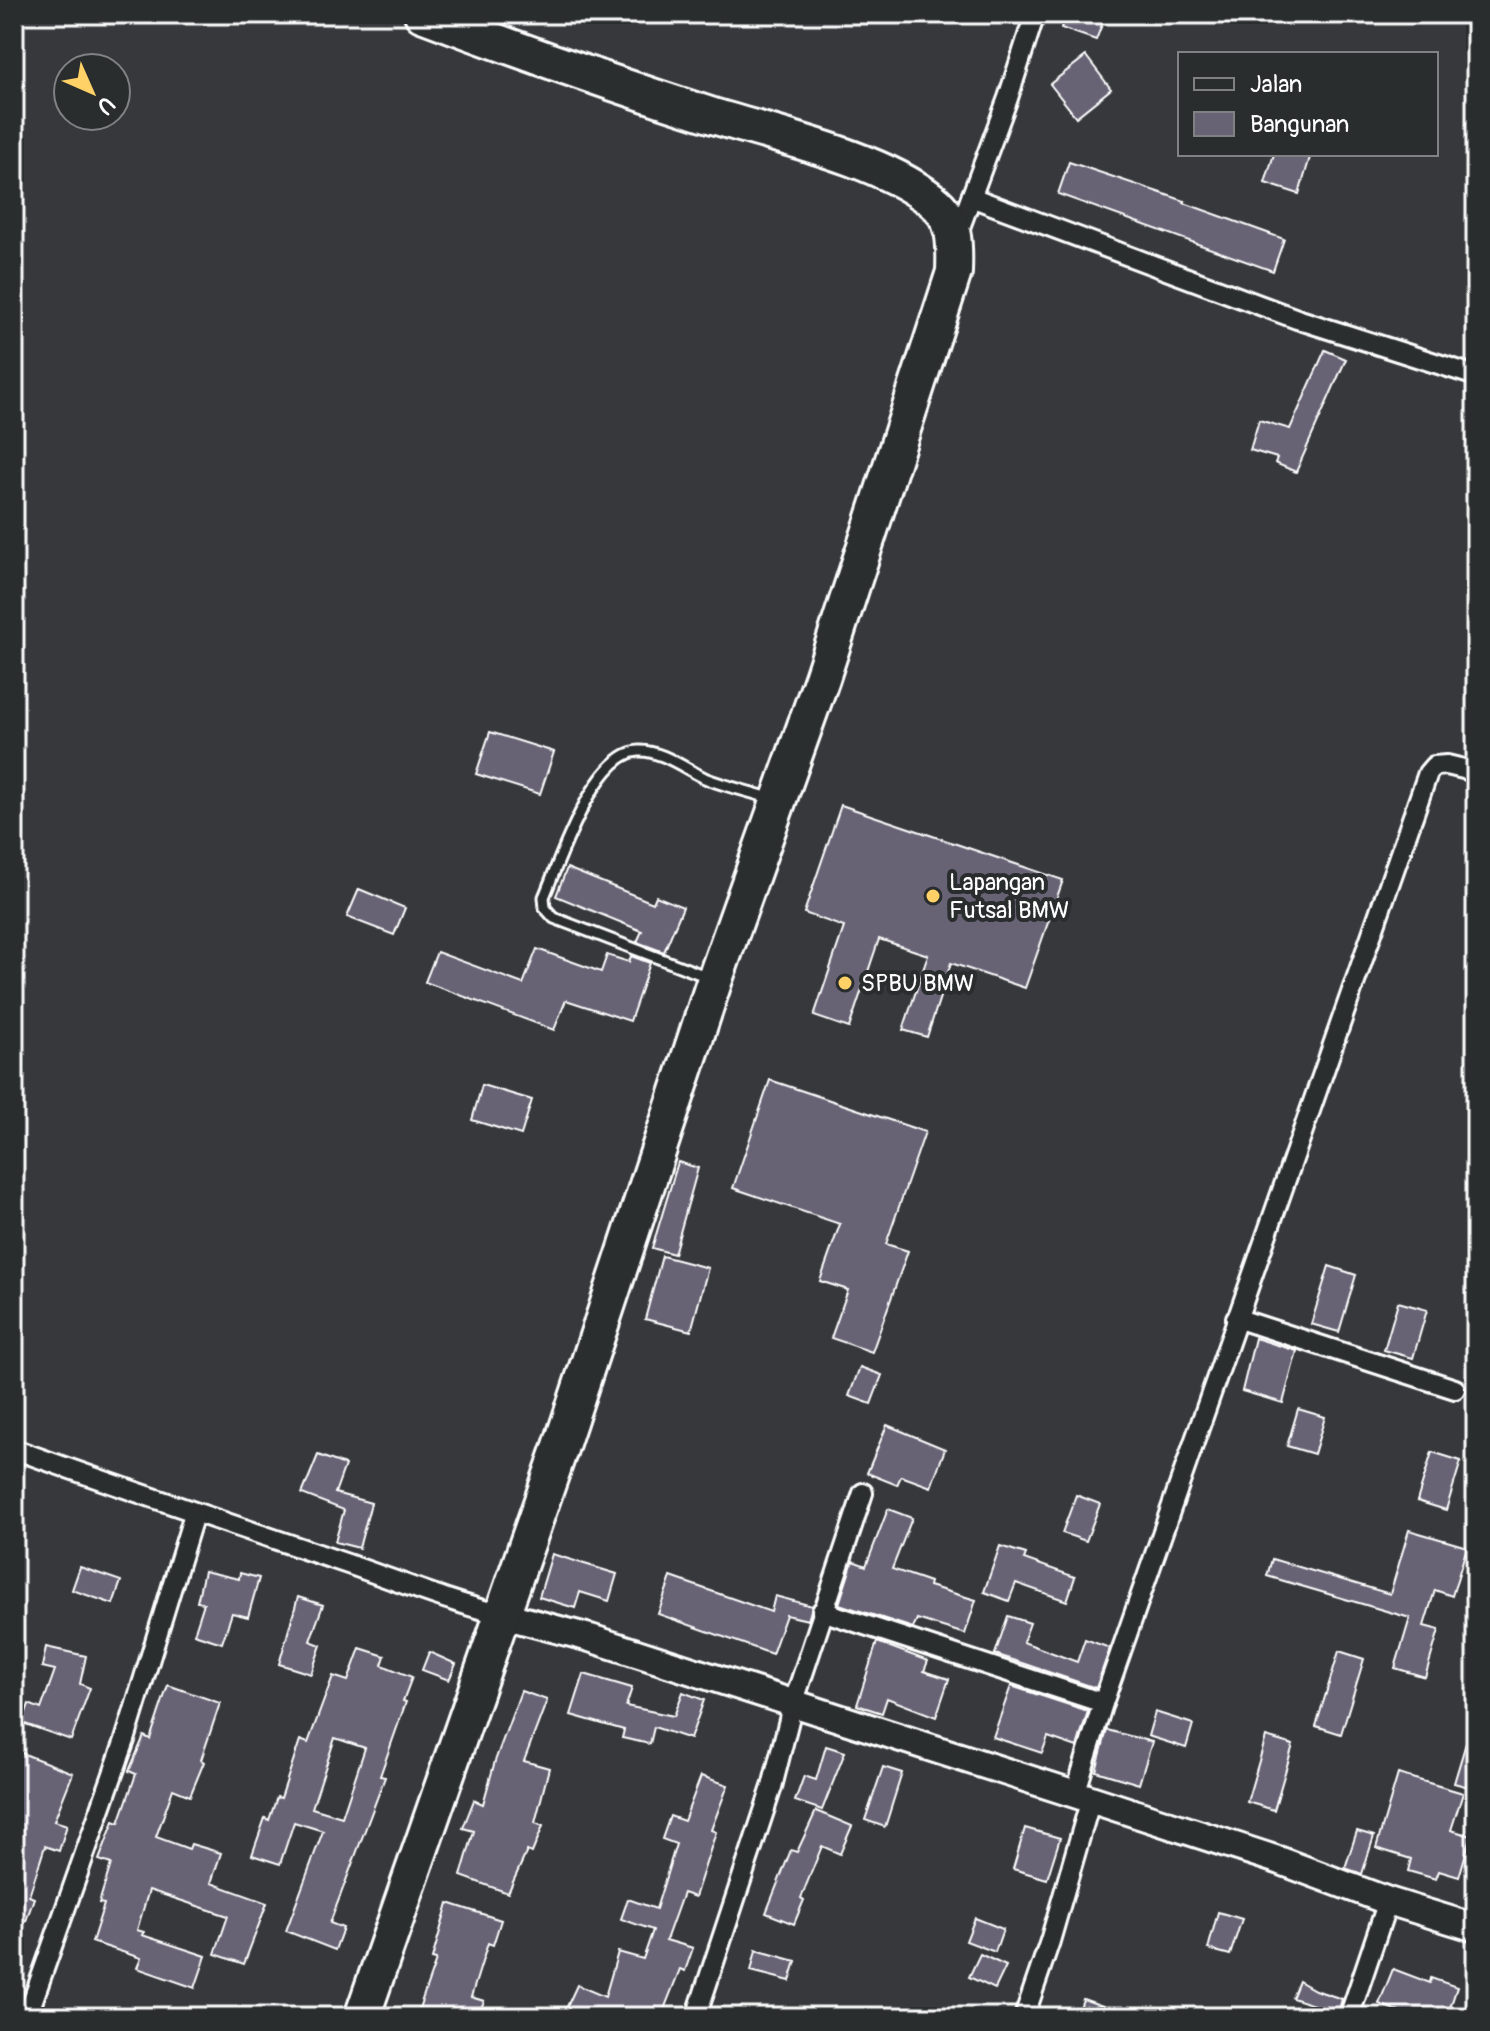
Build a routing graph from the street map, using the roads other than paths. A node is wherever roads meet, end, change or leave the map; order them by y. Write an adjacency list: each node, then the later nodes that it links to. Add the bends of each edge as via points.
1 (422, 14): 4 (highway, via 709,115 838,154 895,178 934,201 949,220)
2 (1035, 14): 3 (street)
3 (971, 197): 4 (street); 5 (street, via 1297,319)
4 (955, 241): 7 (highway, via 954,272 932,346)
5 (1476, 376)
6 (1476, 772): 9 (street, via 1447,765 1434,766 1428,773)
7 (778, 801): 8 (highway); 8 (lane, via 647,752 632,752 592,790 544,897 554,918)
8 (715, 979): 15 (highway)
9 (1236, 1318): 10 (street); 16 (street)
10 (1455, 1389)
11 (14, 1449): 13 (street)
12 (863, 1493): 14 (street)
13 (194, 1514): 15 (street); 21 (street, via 125,1740)
14 (822, 1611): 16 (street); 17 (street)
15 (503, 1615): 17 (street); 22 (highway)
16 (1103, 1703): 18 (street)
17 (793, 1704): 18 (street); 23 (street, via 772,1787)
18 (1083, 1796): 19 (street); 24 (street, via 1050,1941)
19 (1388, 1901): 20 (street); 25 (street)
20 (1476, 1928)
21 (27, 2017)
22 (362, 2017)
23 (696, 2017)
24 (1024, 2017)
25 (1349, 2017)

